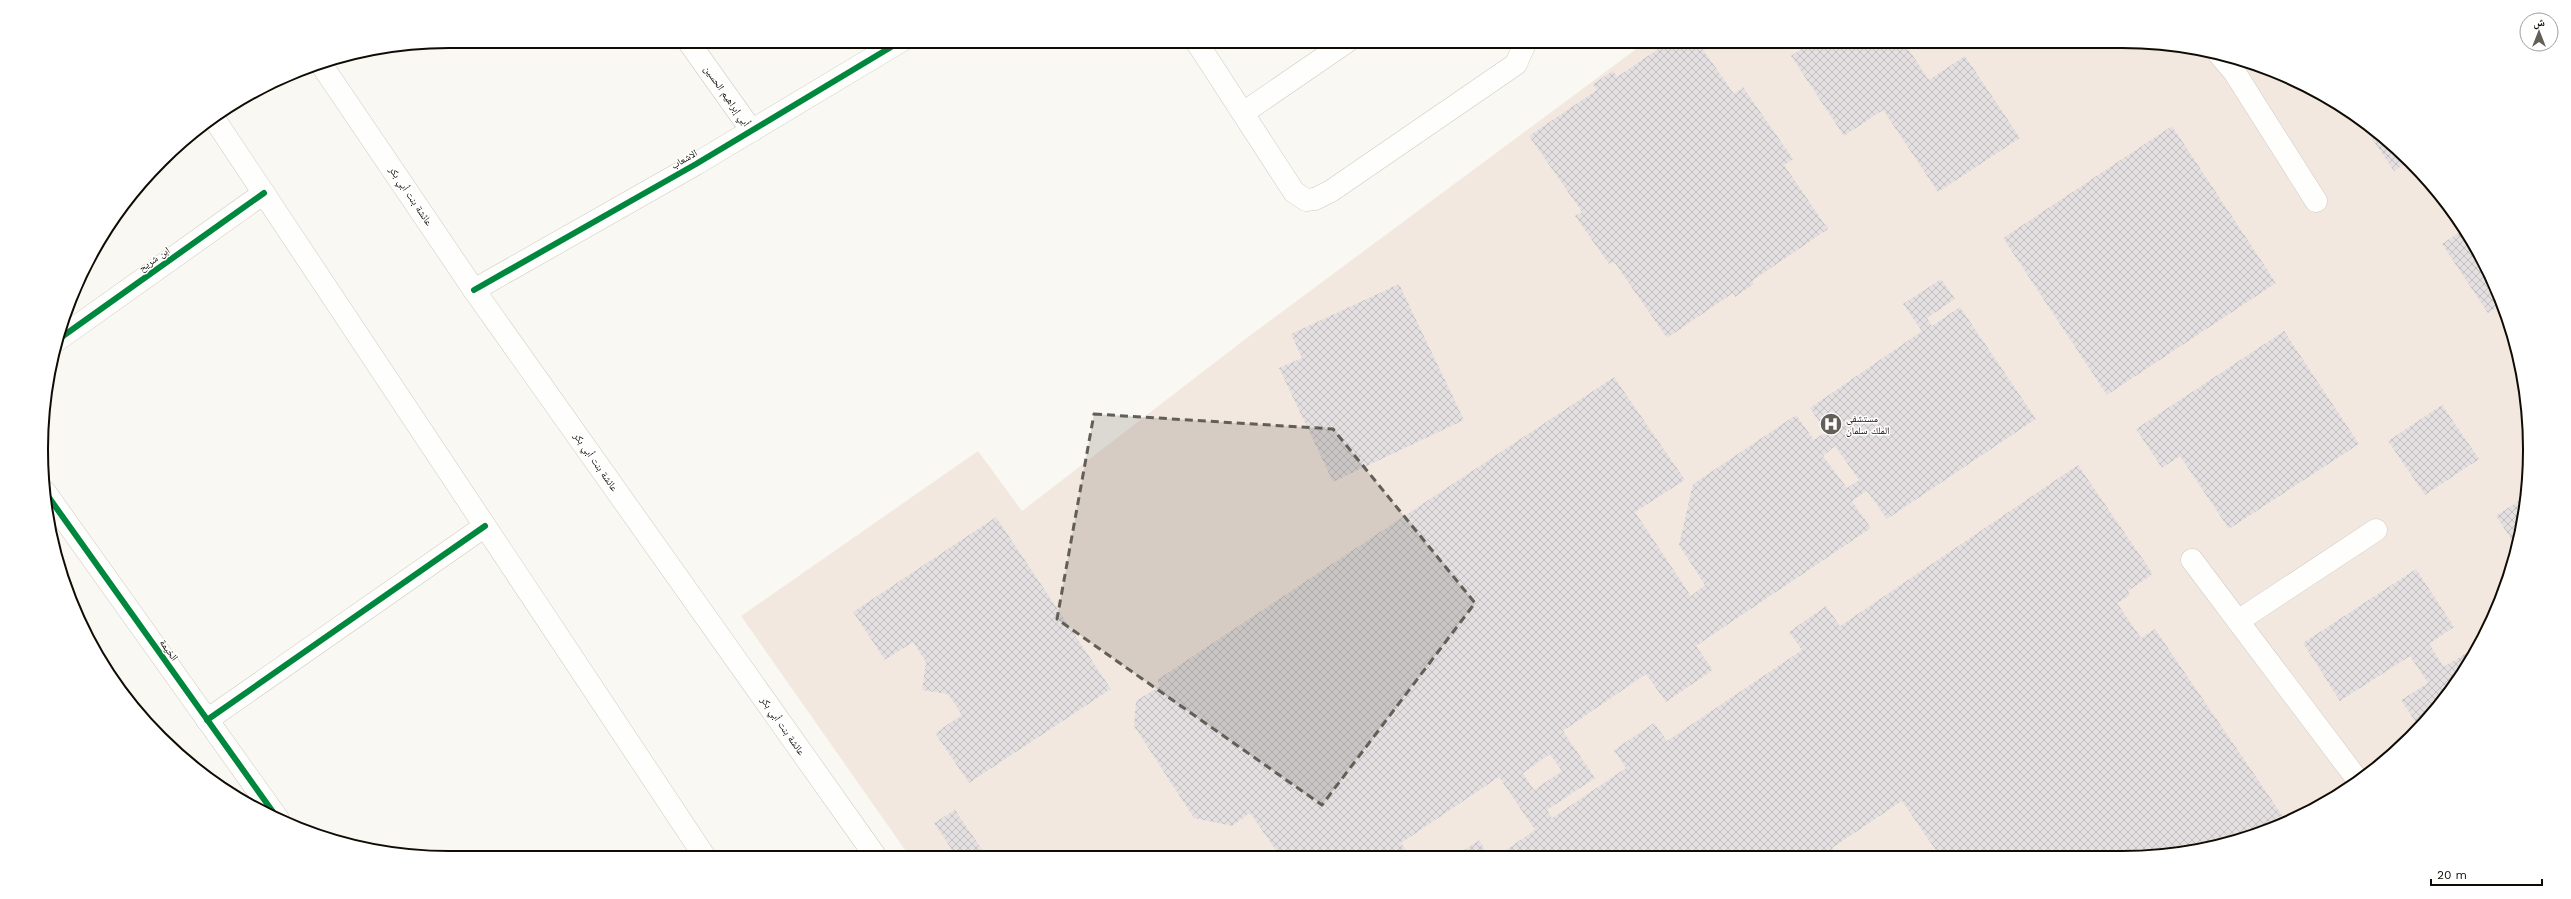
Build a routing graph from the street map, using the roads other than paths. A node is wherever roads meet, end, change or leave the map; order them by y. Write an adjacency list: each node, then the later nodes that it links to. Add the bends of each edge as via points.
1 (693, 48): 10 (main road, أبي إبراهيم الحسين)
2 (889, 48): 10 (main road, الاشعاب)
3 (1201, 48): 8 (main road)
4 (1338, 48): 8 (main road)
5 (1523, 48): 8 (main road, via 1516,64 1331,191 1315,199 1306,200 1294,192)
6 (2226, 62): 12 (main road)
7 (324, 68): 13 (main road, عائشة بنت أبي بكر)
8 (1243, 113)
9 (217, 123): 11 (main road)
10 (752, 131): 13 (main road, الاشعاب)
11 (264, 193): 14 (main road, ابن شريح); 16 (main road)
12 (2316, 201)
13 (474, 290): 24 (main road, عائشة بنت أبي بكر)
14 (65, 335)
15 (51, 502): 20 (main road, الخيمة)
16 (484, 526): 20 (main road); 23 (main road)
17 (2376, 530): 19 (main road)
18 (2192, 560): 19 (main road)
19 (2238, 621): 21 (main road)
20 (207, 720): 22 (main road, الخيمة)
21 (2355, 776)
22 (271, 810)
23 (700, 851)
24 (872, 851)

